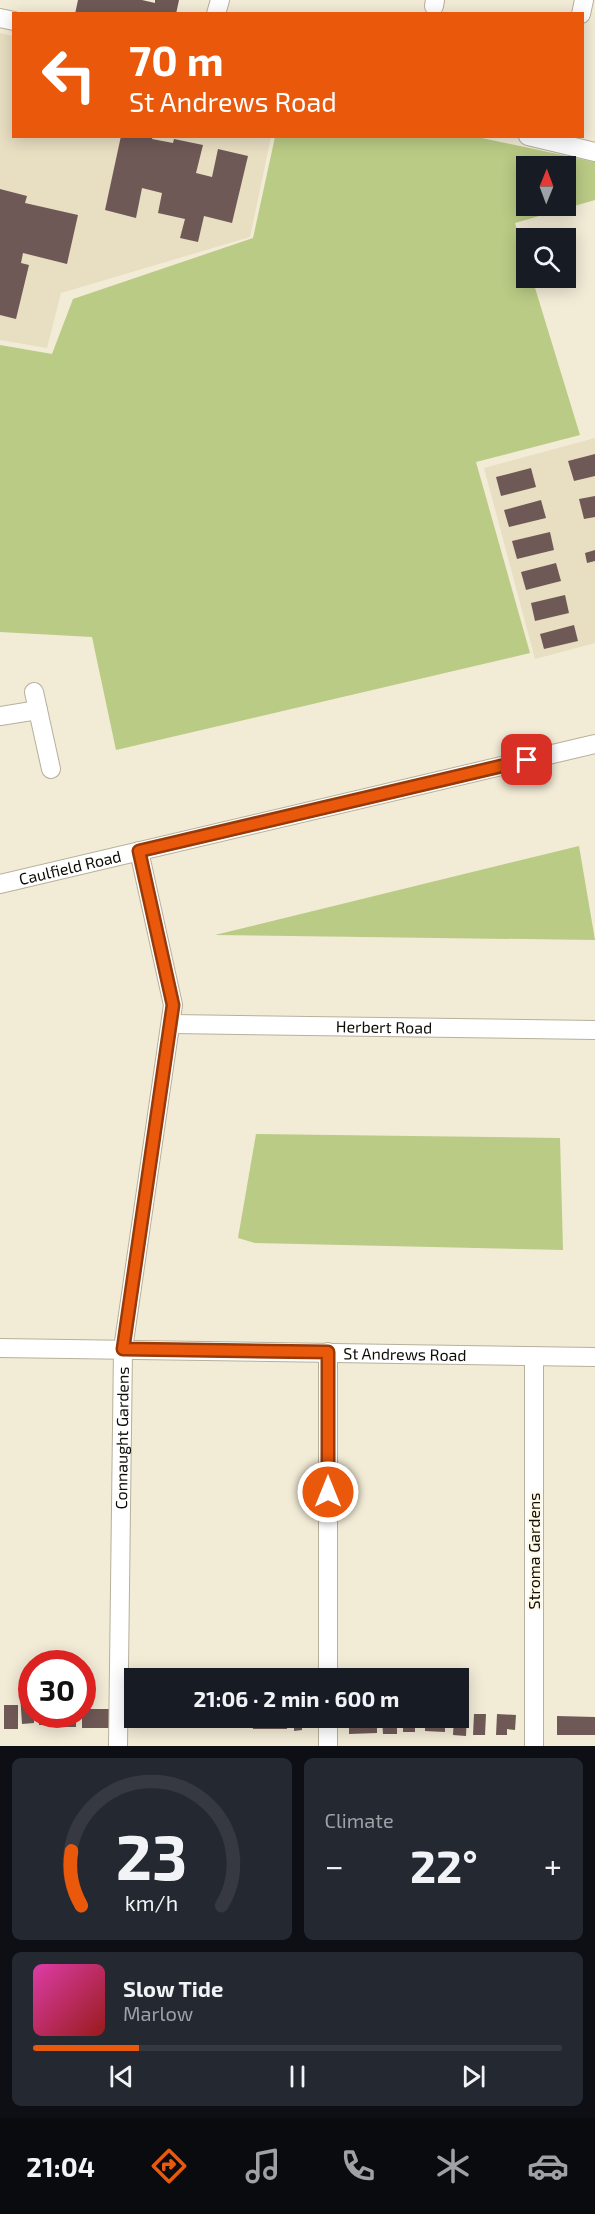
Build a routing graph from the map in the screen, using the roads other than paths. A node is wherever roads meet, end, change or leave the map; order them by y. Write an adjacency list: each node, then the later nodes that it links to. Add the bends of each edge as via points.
1 (551, 139): 2 (street)
2 (574, 142): 3 (street)
3 (595, 152)
4 (0, 716): 6 (street, via 36,701)
5 (595, 744): 7 (street, Caulfield Road)
6 (51, 769)
7 (139, 851): 8 (street, Caulfield Road); 9 (street, Connaught Gardens, via 173,1005)
8 (0, 884)
9 (172, 1024): 10 (street, Herbert Road); 12 (street, Connaught Gardens)
10 (595, 1030)
11 (0, 1348): 12 (street, St Andrews Road)
12 (123, 1349): 13 (street, St Andrews Road); 18 (street, Connaught Gardens)
13 (328, 1352): 14 (street, St Andrews Road); 16 (street)
14 (534, 1356): 15 (street, St Andrews Road); 20 (street, Stroma Gardens)
15 (595, 1357)
16 (328, 1668)
17 (328, 1728): 19 (street)
18 (118, 1746)
19 (328, 1746)
20 (534, 1746)

